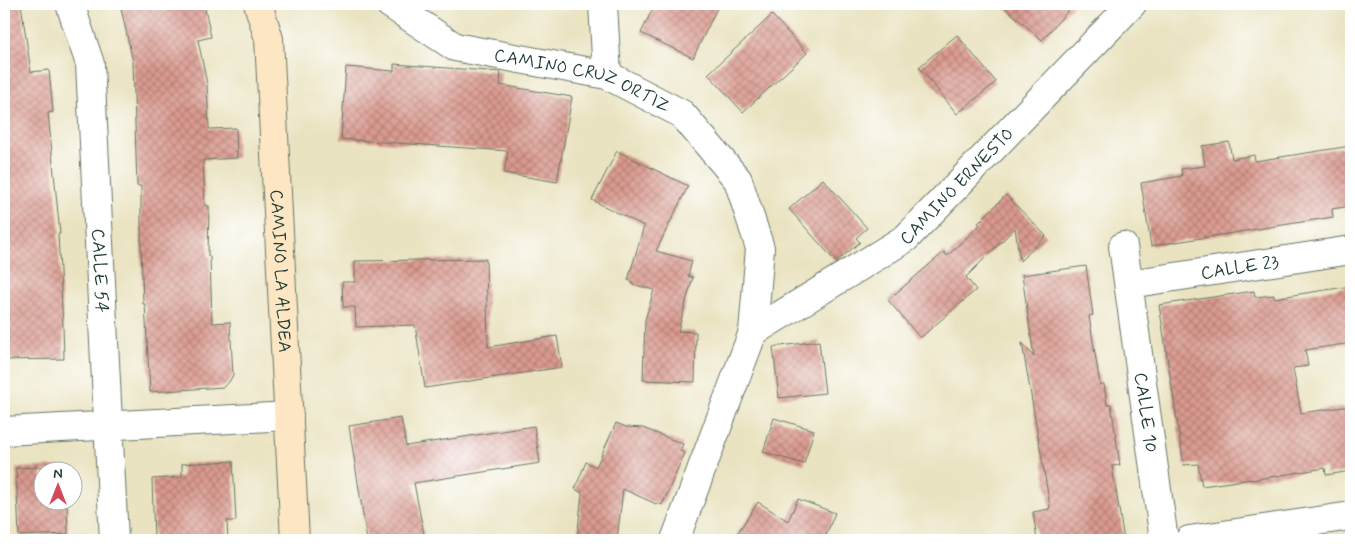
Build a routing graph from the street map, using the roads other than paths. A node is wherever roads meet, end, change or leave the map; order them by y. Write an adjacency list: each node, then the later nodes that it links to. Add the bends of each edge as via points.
1 (70, 4): 12 (street, CALLE 54, via 90,64)
2 (258, 4): 11 (street, CAMINO LA ALDEA, via 269,39)
3 (390, 4): 6 (street, CAMINO CRUZ ORTIZ, via 454,47)
4 (603, 4): 6 (street)
5 (1132, 4): 10 (street, CAMINO ERNESTO, via 906,238)
6 (607, 75): 10 (street, CAMINO CRUZ ORTIZ, via 682,114 738,180 760,248)
7 (1123, 246): 9 (street, CALLE 10)
8 (1351, 250): 9 (street, CALLE 23)
9 (1129, 284): 18 (street, CALLE 10)
10 (753, 332): 17 (street, CAMINO CRUZ ORTIZ)
11 (289, 416): 12 (street); 16 (street, CAMINO LA ALDEA)
12 (109, 426): 13 (street); 15 (street, CALLE 54)
13 (4, 431)
14 (1351, 516): 19 (street)
15 (114, 540)
16 (295, 540)
17 (675, 540)
18 (1164, 540)
19 (1189, 540)

